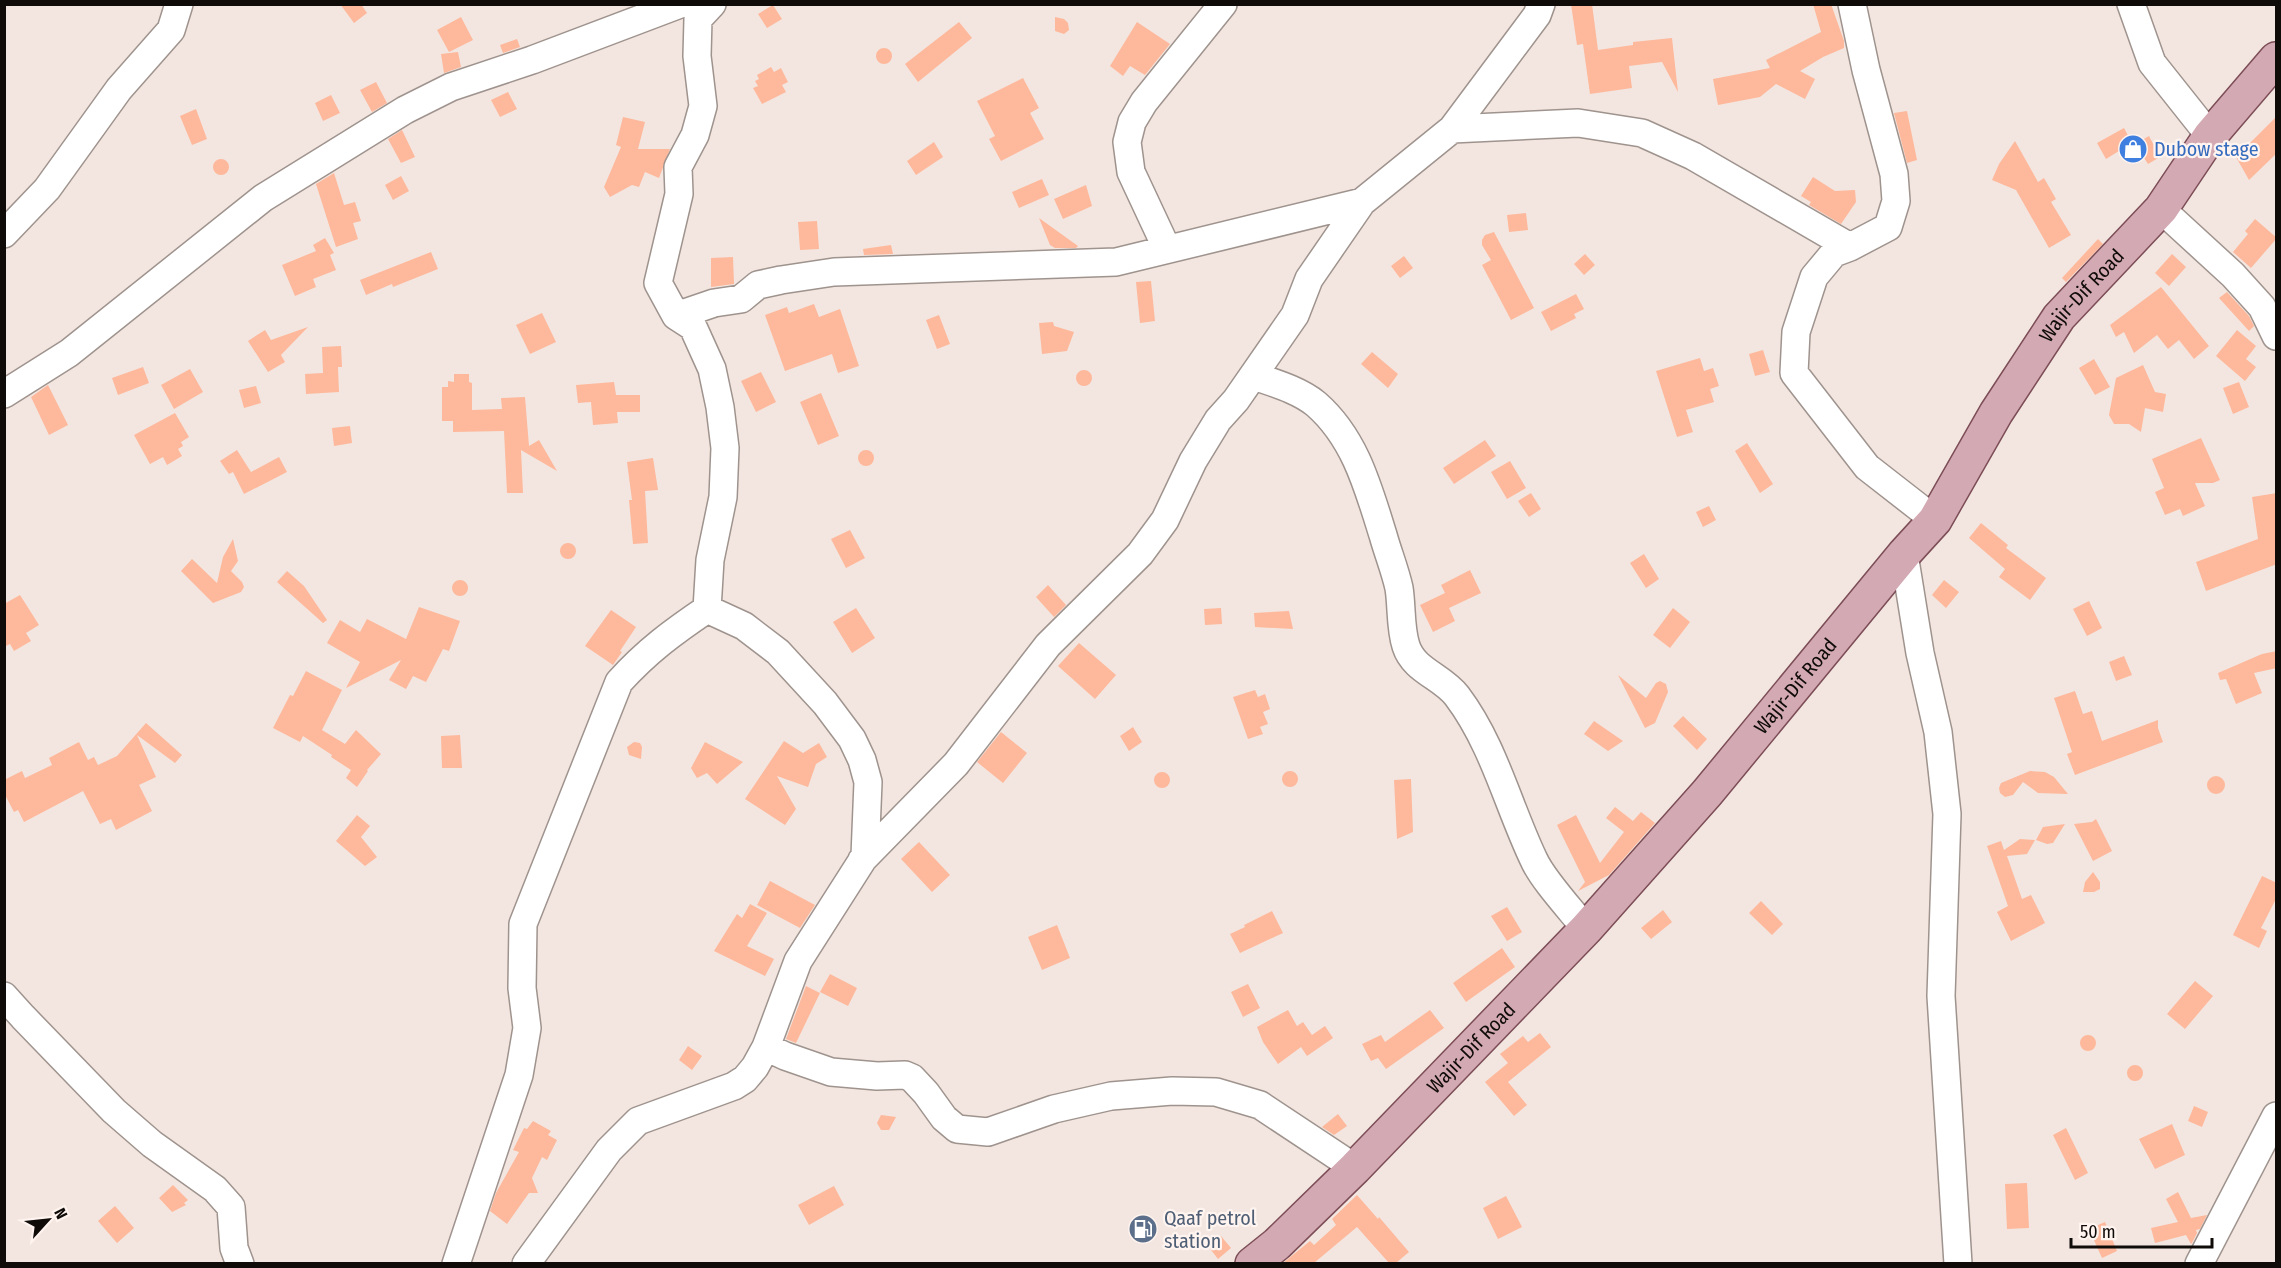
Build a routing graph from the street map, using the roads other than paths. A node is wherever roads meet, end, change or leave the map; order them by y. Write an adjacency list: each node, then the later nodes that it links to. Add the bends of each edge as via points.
1 (179, 4): 13 (street, via 171,30 119,89 47,189)
2 (680, 4): 19 (street, via 451,87 405,110 263,198 69,353)
3 (712, 4): 16 (street, via 698,19 697,56 703,106 695,135 678,166 679,194 658,283)
4 (1223, 4): 15 (street, via 1144,102 1132,122 1127,142 1131,172)
5 (1541, 4): 9 (street, via 1537,15)
6 (1852, 4): 14 (street, via 1894,174 1896,201 1887,227)
7 (2131, 4): 10 (street, via 2152,63)
8 (2277, 58): 10 (main road, Wajir-Dif Road)
9 (1452, 129): 11 (street); 14 (street, via 1578,123 1642,133 1693,156)
10 (2210, 136): 12 (main road, Wajir-Dif Road)
11 (1362, 202): 15 (street); 18 (street, via 1309,279 1295,315)
12 (2161, 209): 17 (street, via 2233,275 2262,307); 20 (main road, Wajir-Dif Road, via 2059,317 1996,413)
13 (4, 234)
14 (1850, 247): 20 (street, via 1834,253 1814,277 1796,332 1794,373 1867,467)
15 (1167, 249): 16 (street, via 1116,262 834,272 758,285 741,299)
16 (676, 316): 22 (street, via 693,327 712,369 725,448 723,497 710,560)
17 (2277, 336)
18 (1254, 375): 23 (street, via 1218,420 1164,520 1140,554 1048,645 956,764); 24 (street, via 1314,402 1338,426 1356,456 1398,588 1406,647 1418,666 1456,694 1473,719 1535,863)
19 (4, 394)
20 (1935, 520): 21 (main road, Wajir-Dif Road)
21 (1904, 554): 24 (main road, Wajir-Dif Road, via 1707,794); 33 (street, via 1938,732 1947,814 1941,996)
22 (707, 609): 23 (street, via 744,626 778,652 852,739 868,782); 31 (street, via 642,656 619,682 523,924 522,988 527,1028 519,1075)
23 (862, 860): 26 (street, via 798,961)
24 (1586, 929): 28 (main road, Wajir-Dif Road)
25 (4, 996): 30 (street, via 114,1111 226,1201 231,1207 234,1248)
26 (765, 1047): 28 (street, via 831,1072 912,1078 957,1128 988,1132 1054,1109 1111,1096 1216,1092 1260,1105); 32 (street, via 750,1073 734,1086 638,1121 609,1149)
27 (2277, 1116): 34 (street)
28 (1355, 1168): 29 (main road, Wajir-Dif Road)
29 (1271, 1257)
30 (240, 1263)
31 (456, 1263)
32 (526, 1263)
33 (1958, 1263)
34 (2199, 1263)

